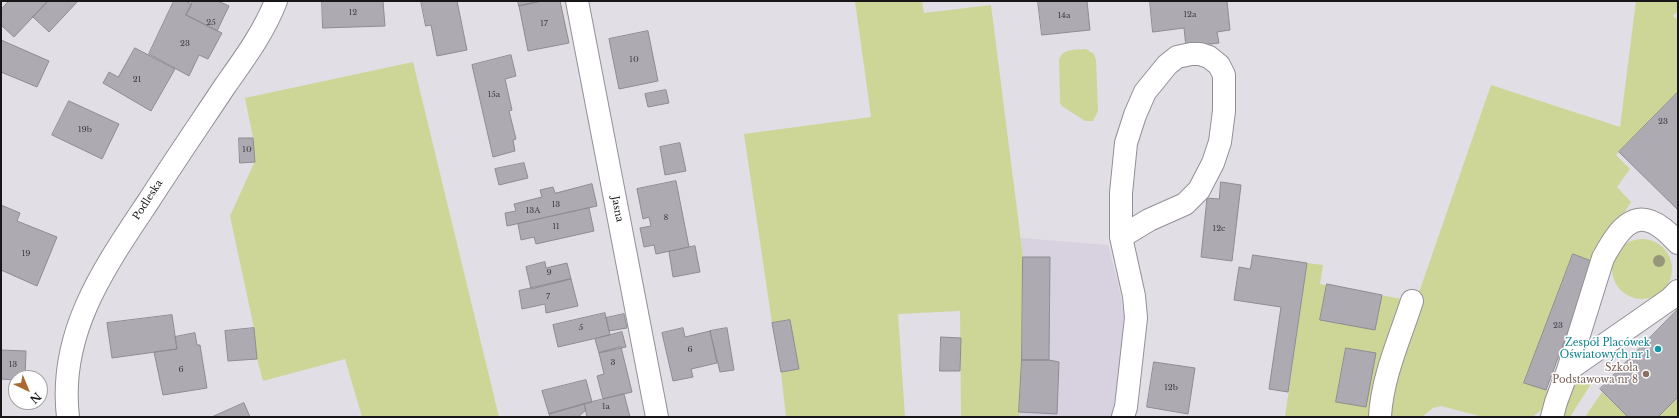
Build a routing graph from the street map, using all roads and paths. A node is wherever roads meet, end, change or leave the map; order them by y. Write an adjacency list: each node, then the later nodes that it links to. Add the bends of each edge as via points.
1 (276, 1): 8 (street, Podleska, via 246,56 96,283 82,313 70,357 66,401)
2 (578, 1): 9 (street, Jasna)
3 (1121, 237): 3 (street, via 1121,193 1126,143 1145,92 1177,57 1191,54 1209,57 1219,65 1224,75 1224,111 1220,142 1213,163 1199,190 1185,204 1149,220); 10 (street, via 1134,296 1136,318)
4 (1678, 243): 7 (street, via 1662,228 1647,221 1632,221 1623,228 1603,258)
5 (1678, 291): 7 (street)
6 (1412, 301): 11 (street, via 1386,379)
7 (1568, 370): 12 (street)
8 (68, 417)
9 (657, 417)
10 (1124, 417)
11 (1380, 417)
12 (1552, 417)

